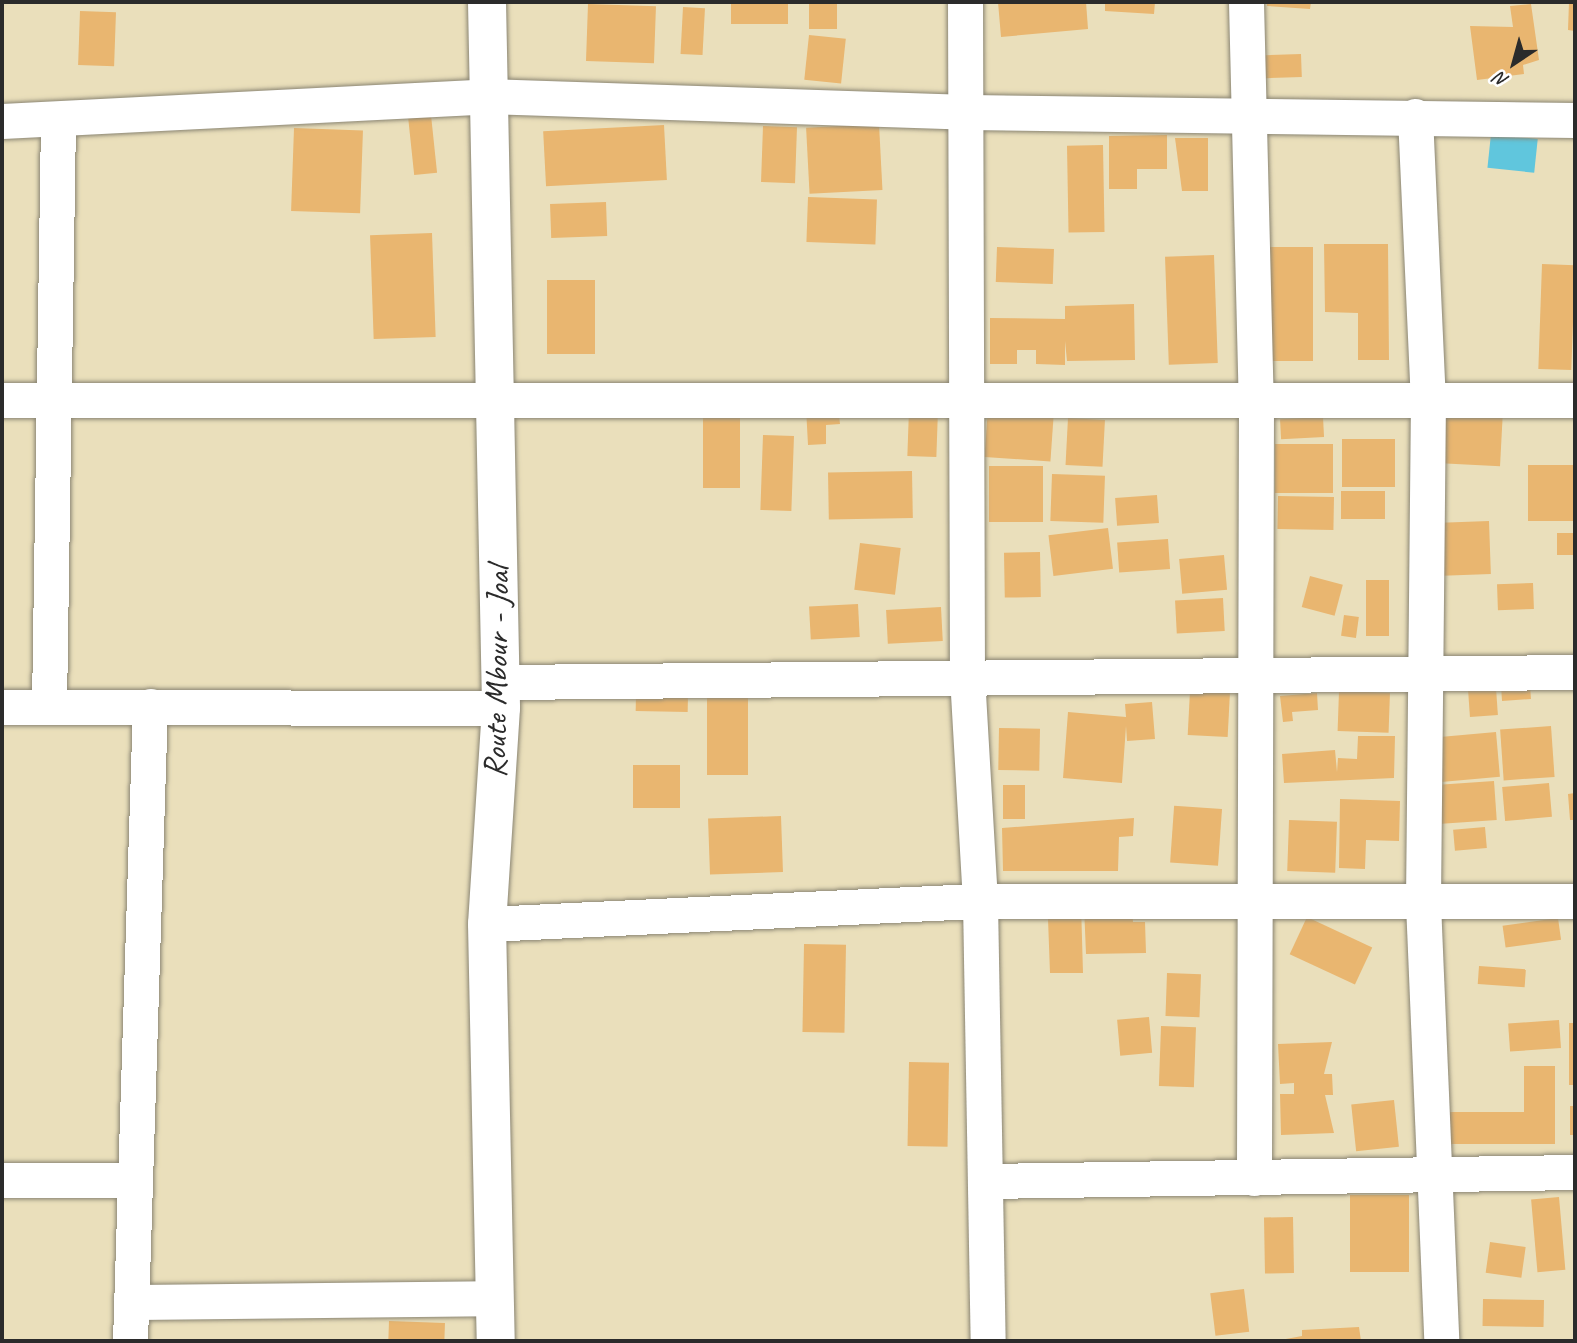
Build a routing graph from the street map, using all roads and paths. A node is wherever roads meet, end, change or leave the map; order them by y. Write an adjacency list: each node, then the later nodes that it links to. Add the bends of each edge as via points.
1 (487, 2): 4 (main road, Route Mbour - Joal)
2 (965, 2): 5 (street)
3 (1245, 2): 6 (street)
4 (489, 96): 5 (street); 10 (street); 14 (main road, Route Mbour - Joal)
5 (968, 112): 6 (street); 15 (street)
6 (1245, 112): 7 (street); 17 (street)
7 (1415, 116): 8 (street); 11 (street)
8 (1575, 120)
9 (2, 121): 10 (street)
10 (58, 121): 13 (street)
11 (1428, 398): 16 (street); 17 (street); 20 (street)
12 (2, 400): 13 (street)
13 (54, 400): 14 (street); 23 (street)
14 (495, 400): 15 (street); 22 (main road, Route Mbour - Joal)
15 (969, 400): 17 (street); 19 (street)
16 (1575, 400)
17 (1256, 405): 21 (street)
18 (1575, 672): 20 (street)
19 (967, 676): 21 (street); 22 (street); 27 (street)
20 (1426, 677): 21 (street); 29 (street)
21 (1256, 679): 26 (street)
22 (501, 695): 24 (street); 30 (main road, Route Mbour - Joal)
23 (49, 706): 24 (street); 25 (street)
24 (150, 706): 35 (street)
25 (2, 707)
26 (1258, 900): 27 (street); 29 (street); 33 (street)
27 (980, 901): 30 (street); 36 (street)
28 (1575, 901): 29 (street)
29 (1423, 902): 32 (street)
30 (487, 924): 37 (main road, Route Mbour - Joal)
31 (1575, 1172): 32 (street)
32 (1431, 1174): 33 (street); 42 (street)
33 (1254, 1178): 36 (street)
34 (2, 1180): 35 (street)
35 (135, 1180): 38 (street)
36 (985, 1181): 41 (street)
37 (494, 1298): 38 (street); 40 (main road, Route Mbour - Joal)
38 (131, 1302): 39 (street)
39 (130, 1341)
40 (496, 1341)
41 (988, 1341)
42 (1441, 1341)

